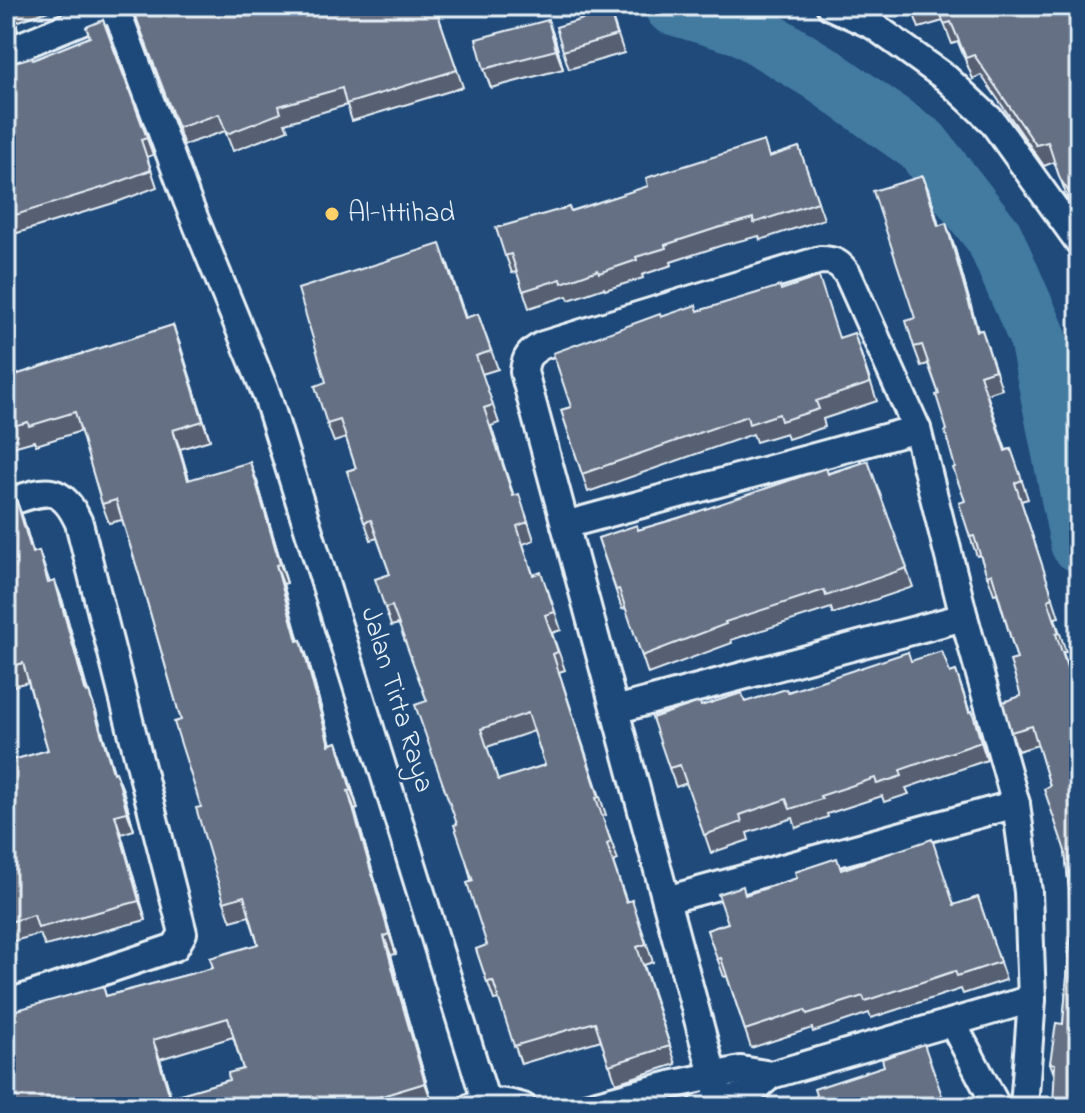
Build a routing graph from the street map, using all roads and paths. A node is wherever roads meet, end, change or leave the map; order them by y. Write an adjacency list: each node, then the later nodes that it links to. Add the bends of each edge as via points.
1 (116, 6): 3 (street); 17 (street, Jalan Tirta Raya, via 267,396)
2 (830, 6): 4 (street, via 874,26 946,78 992,121)
3 (6, 52)
4 (1079, 242)
5 (917, 429): 7 (street); 7 (street, via 848,275 837,262 820,260 543,345 527,356 524,372); 8 (street)
6 (6, 503): 13 (street, via 53,492 71,505 79,523 183,933 175,947)
7 (565, 525): 9 (street)
8 (964, 617): 9 (street); 10 (street)
9 (615, 710): 11 (street)
10 (1016, 804): 11 (street); 12 (street, via 1028,892)
11 (666, 900): 16 (street)
12 (1032, 999): 14 (street); 21 (street)
13 (6, 1004)
14 (953, 1024): 15 (street, via 771,1075); 20 (street)
15 (748, 1090): 16 (street)
16 (712, 1095): 19 (street)
17 (479, 1104): 18 (street, via 505,1101)
18 (523, 1107)
19 (585, 1107)
20 (997, 1107)
21 (1024, 1107)

